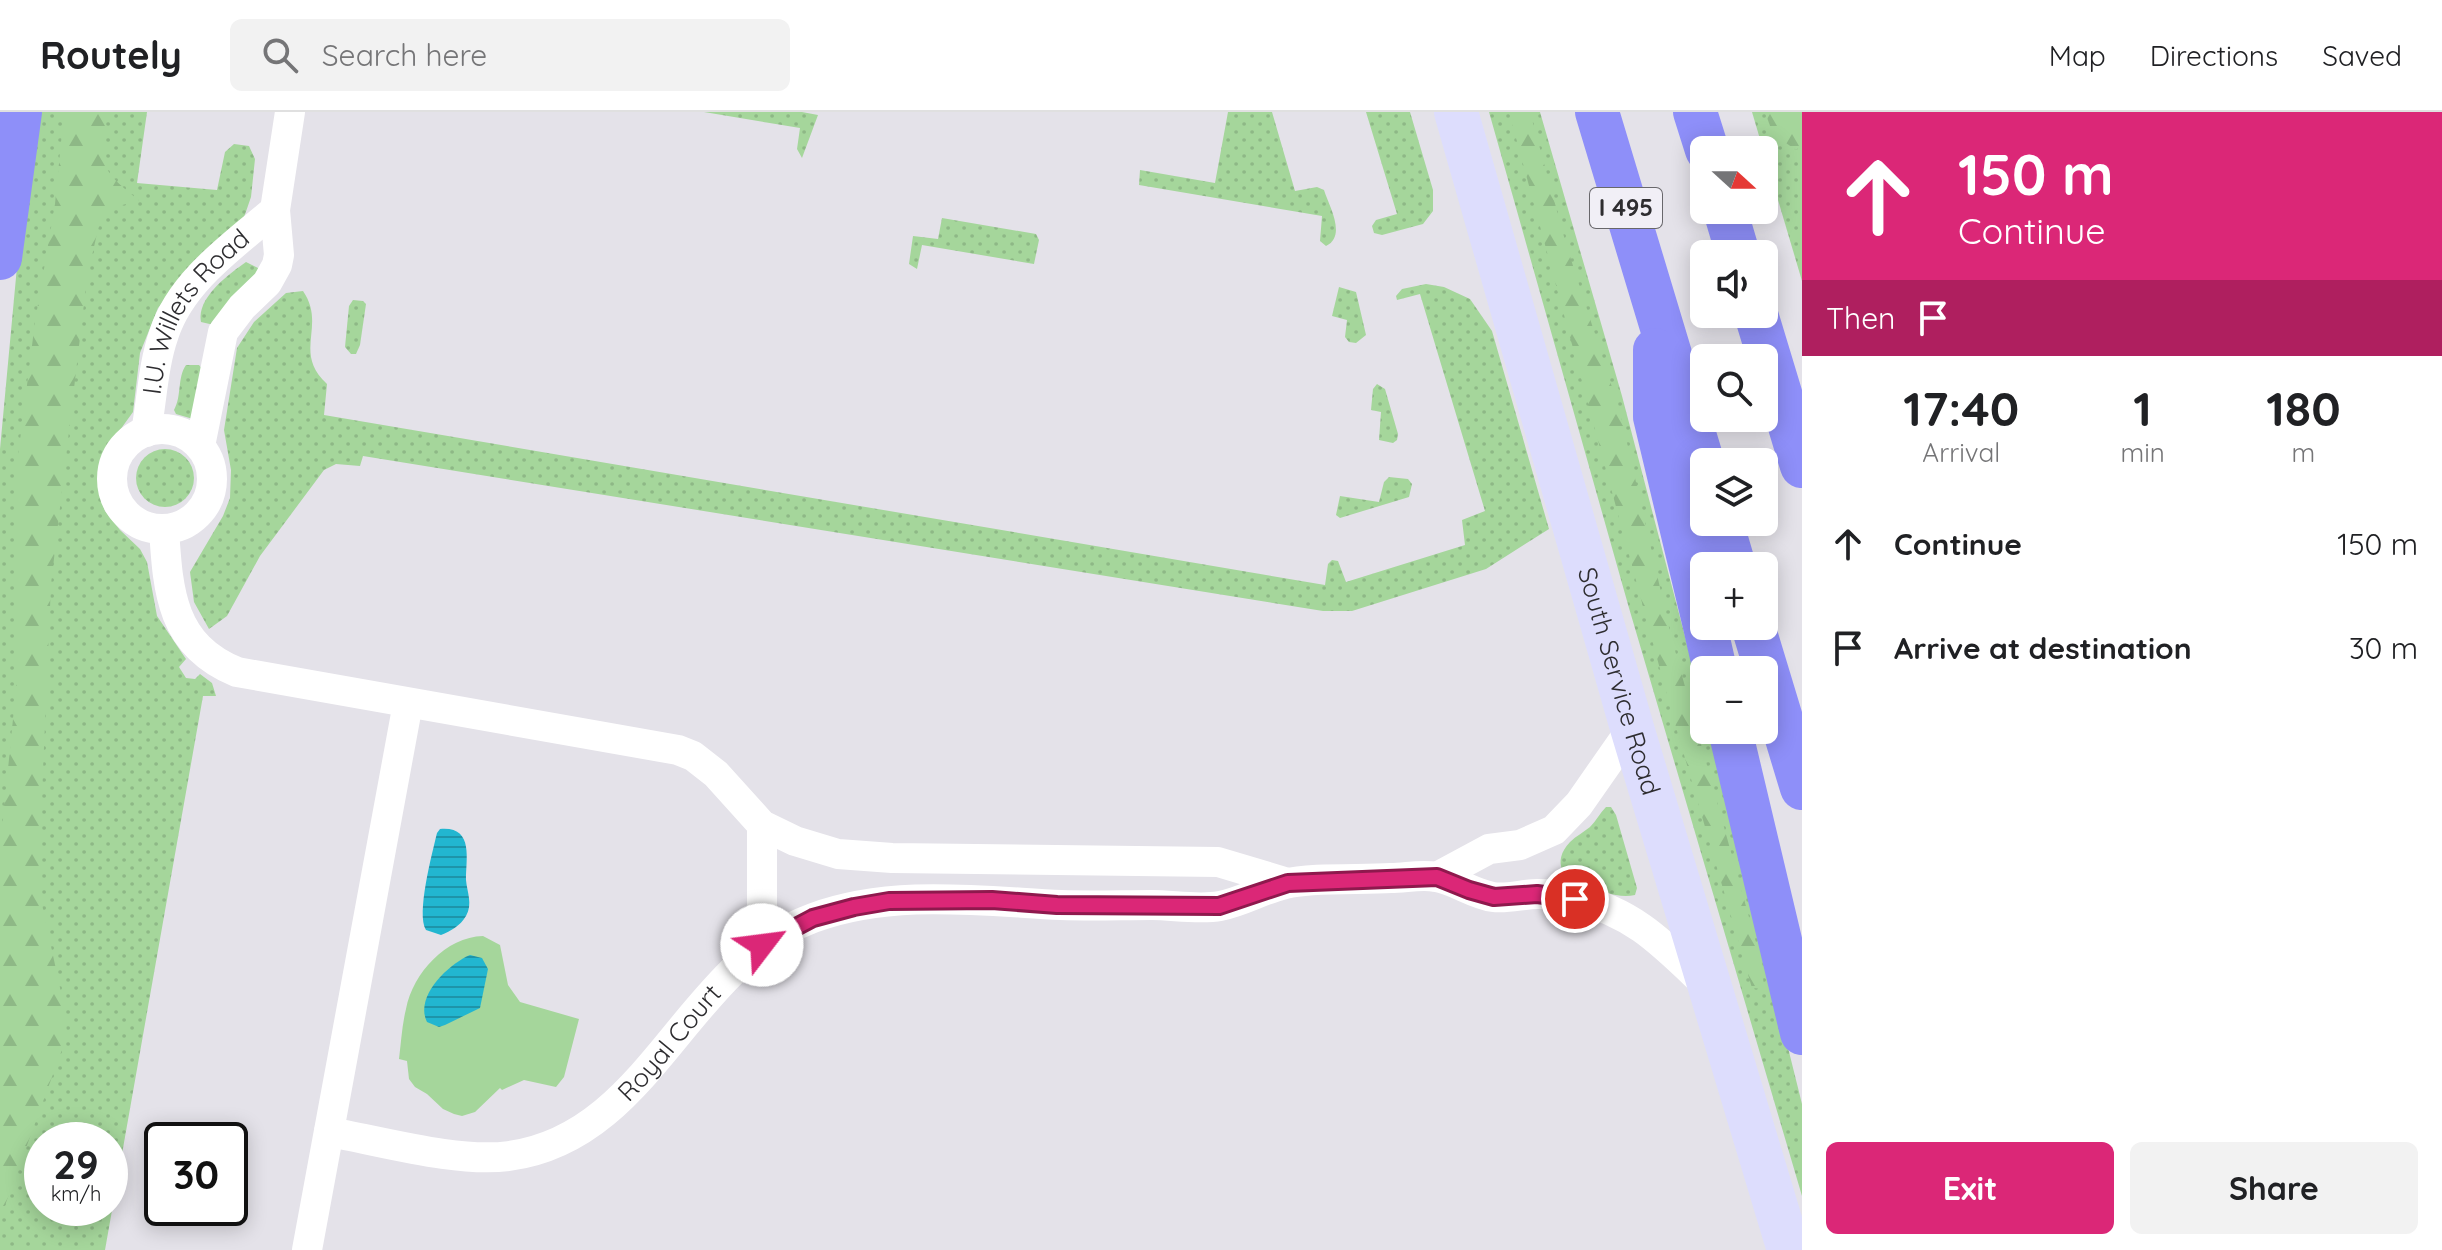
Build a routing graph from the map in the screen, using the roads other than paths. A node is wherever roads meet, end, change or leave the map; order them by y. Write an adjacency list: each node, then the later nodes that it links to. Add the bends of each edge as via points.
1 (20, 112): 8 (highway)
2 (290, 112): 7 (street, I.U. Willets Road)
3 (1456, 112): 19 (main road, South Service Road)
4 (1597, 112): 9 (highway, I 495)
5 (1695, 112): 6 (highway)
6 (1703, 136)
7 (275, 210): 11 (street, I.U. Willets Road, via 180,300 161,343); 12 (street, I.U. Willets Road, via 277,265 223,332)
8 (0, 258)
9 (1654, 304): 13 (highway, I 495); 16 (highway, via 1655,417)
10 (1760, 328): 14 (highway)
11 (146, 432): 12 (street, via 174,431); 15 (street, via 128,443 116,460 114,494 136,521)
12 (200, 446): 15 (street, via 213,477 208,499 193,519)
13 (1698, 448)
14 (1802, 466)
15 (164, 529): 18 (street, Royal Court, via 174,610 188,635 213,660 250,676)
16 (1690, 565)
17 (1757, 640): 21 (highway)
18 (408, 703): 22 (street, Royal Court, via 678,750 716,774); 28 (street)
19 (1632, 728): 23 (street, via 1579,804 1554,830 1520,845 1489,849); 26 (main road, South Service Road)
20 (1733, 744): 27 (highway)
21 (1802, 788)
22 (762, 825): 24 (street, Royal Court, via 813,848 873,858 1218,862); 25 (street)
23 (1437, 877): 24 (street, Royal Court); 26 (street, via 1494,897 1554,896 1617,913 1653,934)
24 (1288, 883): 25 (street, Royal Court, via 1219,906 889,901 813,918)
25 (762, 945): 28 (street, Royal Court, via 708,995 612,1108 550,1145 512,1155 477,1156)
26 (1711, 990): 30 (main road, South Service Road)
27 (1802, 1033)
28 (329, 1132): 29 (street)
29 (307, 1250)
30 (1789, 1250)

